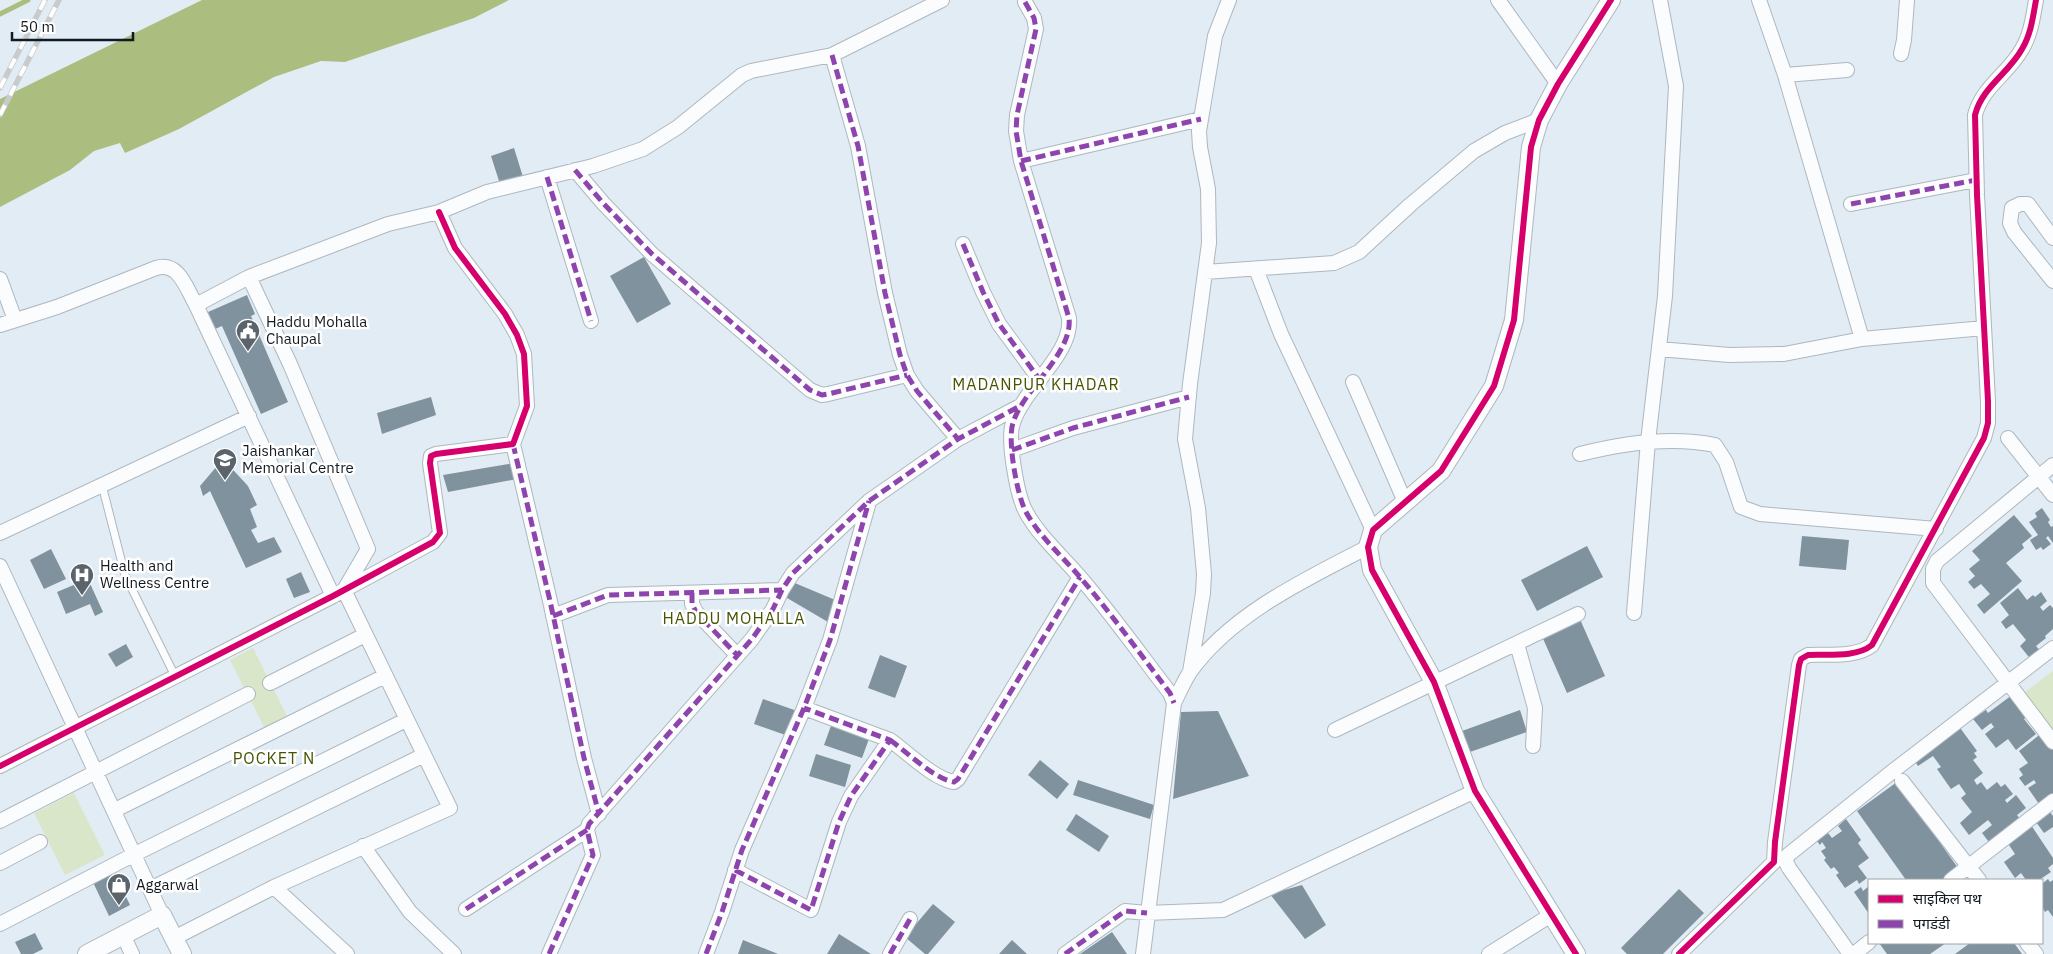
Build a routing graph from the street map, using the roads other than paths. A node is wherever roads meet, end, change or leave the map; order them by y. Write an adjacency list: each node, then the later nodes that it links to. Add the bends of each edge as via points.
1 (942, 0): 11 (street)
2 (1229, 0): 15 (street, via 1215,36)
3 (1498, 0): 14 (street)
4 (1610, 0): 14 (street)
5 (1660, 0): 36 (street, via 1676,86 1665,296)
6 (1759, 0): 13 (street)
7 (1907, 0): 10 (street)
8 (2036, 0): 20 (street, via 2031,29 2022,50 1977,104 1974,127)
9 (1024, 1): 17 (street, via 1036,29 1017,115)
10 (1901, 54)
11 (832, 55): 18 (street, via 742,75 656,143); 37 (street, via 858,146 884,293)
12 (1847, 70): 13 (street)
13 (1785, 75): 35 (street)
14 (1558, 84): 16 (street)
15 (1201, 119): 17 (street); 26 (street, via 1200,147 1208,189 1210,243)
16 (1538, 120): 25 (street, via 1505,133 1474,151 1360,252 1334,263); 54 (street, via 1531,147 1514,320 1494,386 1442,468)
17 (1021, 161): 38 (street, via 1070,326 1065,341)
18 (575, 170): 19 (street); 37 (street, via 652,254 810,390 822,395)
19 (547, 177): 22 (street, via 487,192); 32 (street)
20 (1976, 180): 21 (street); 34 (street)
21 (1851, 204)
22 (439, 212): 27 (street, via 388,224); 46 (street, via 455,248 505,314 524,354 527,406)
23 (2053, 238): 29 (street, via 2028,204 2012,208 2010,223 2014,232)
24 (963, 244): 38 (street, via 1000,324)
25 (1256, 269): 26 (street); 57 (street)
26 (1205, 272): 40 (street)
27 (249, 277): 30 (street); 61 (street, via 290,364 368,549)
28 (0, 279): 31 (street)
29 (2053, 281)
30 (196, 305): 31 (street, via 176,272 162,266); 42 (street)
31 (15, 320): 33 (street)
32 (591, 321)
33 (0, 325)
34 (1984, 328): 35 (street); 55 (street, via 1987,432)
35 (1862, 339): 36 (street, via 1756,356)
36 (1659, 349): 45 (street)
37 (907, 375): 44 (street)
38 (1040, 380): 41 (street)
39 (1353, 382): 54 (street)
40 (1189, 397): 47 (street, via 1073,428); 70 (street, via 1185,439 1198,508 1204,574)
41 (1022, 404): 44 (street); 47 (street, via 1012,424)
42 (249, 416): 51 (street); 61 (street)
43 (2008, 438): 50 (street)
44 (958, 439): 53 (street)
45 (1648, 441): 48 (street); 55 (street, via 1715,445 1726,462 1741,507 1749,511); 63 (street)
46 (513, 444): 61 (street, via 433,455 430,463 440,532 437,539); 65 (street)
47 (1012, 450): 59 (street, via 1020,500 1025,511)
48 (1580, 454)
49 (2053, 465): 50 (street)
50 (2039, 476): 52 (street); 74 (street, via 1937,561 1933,569 1933,583)
51 (102, 486): 56 (street); 71 (lane, via 125,576)
52 (2053, 495)
53 (869, 501): 60 (street, via 794,573); 78 (street, via 838,616)
54 (1405, 502): 57 (street)
55 (1936, 529): 126 (street, via 1872,645 1858,652 1808,655 1802,659 1774,862)
56 (0, 533)
57 (1370, 539): 70 (street, via 1240,622 1222,636); 73 (street, via 1372,570)
58 (0, 566): 80 (street)
59 (1080, 577): 77 (street, via 1170,693); 82 (street, via 958,779 948,781)
60 (782, 590): 62 (street); 69 (street, via 773,610)
61 (339, 593): 66 (street); 71 (street)
62 (692, 593): 65 (street, via 608,595); 69 (street, via 696,612)
63 (1634, 613)
64 (1578, 614): 67 (street)
65 (553, 616): 92 (street)
66 (365, 635): 72 (street); 75 (street)
67 (1517, 644): 73 (street); 84 (street, via 1535,708)
68 (2053, 648): 74 (street)
69 (737, 655): 92 (street)
70 (1190, 672): 77 (street)
71 (175, 676): 80 (street)
72 (386, 676): 79 (street); 91 (street)
73 (1434, 682): 81 (street); 89 (street)
74 (2008, 682): 83 (street); 127 (street, via 1788,855 1786,862 1789,868)
75 (270, 683)
76 (248, 694): 87 (street)
77 (1174, 703): 106 (street)
78 (804, 708): 82 (street); 100 (street)
79 (406, 720): 85 (street); 97 (street)
80 (76, 727): 86 (street); 87 (street)
81 (1335, 730)
82 (890, 740): 100 (street, via 851,796 839,822 811,910)
83 (2053, 742)
84 (1533, 746)
85 (424, 755): 96 (street, via 450,808); 104 (street)
86 (0, 766)
87 (97, 771): 91 (street); 93 (street)
88 (1902, 781): 99 (street)
89 (1475, 790): 106 (street, via 1223,910); 108 (street)
90 (2053, 801): 99 (street)
91 (115, 810): 97 (street)
92 (599, 814): 94 (street)
93 (0, 821)
94 (587, 830): 105 (street); 119 (street, via 593,855)
95 (40, 842): 98 (street)
96 (363, 846): 103 (street); 118 (street, via 410,912)
97 (135, 854): 104 (street); 110 (street)
98 (0, 863)
99 (1969, 866): 101 (street); 102 (street)
100 (735, 870): 120 (street)
101 (1951, 879)
102 (1978, 879)
103 (274, 887): 114 (street); 117 (street)
104 (150, 888): 107 (street)
105 (466, 909)
106 (1147, 913): 122 (street, via 1125,911); 123 (street)
107 (162, 915): 111 (street); 114 (street)
108 (1552, 915): 124 (street); 125 (street)
109 (910, 919): 121 (street)
110 (0, 924)
111 (123, 935): 115 (street); 116 (street)
112 (1868, 943): 127 (street)
113 (2028, 944): 128 (street)
114 (178, 946)
115 (87, 954)
116 (132, 954)
117 (348, 954)
118 (454, 954)
119 (549, 954)
120 (706, 954)
121 (890, 954)
122 (1065, 954)
123 (1143, 954)
124 (1489, 954)
125 (1576, 954)
126 (1679, 954)
127 (1852, 954)
128 (2036, 954)

